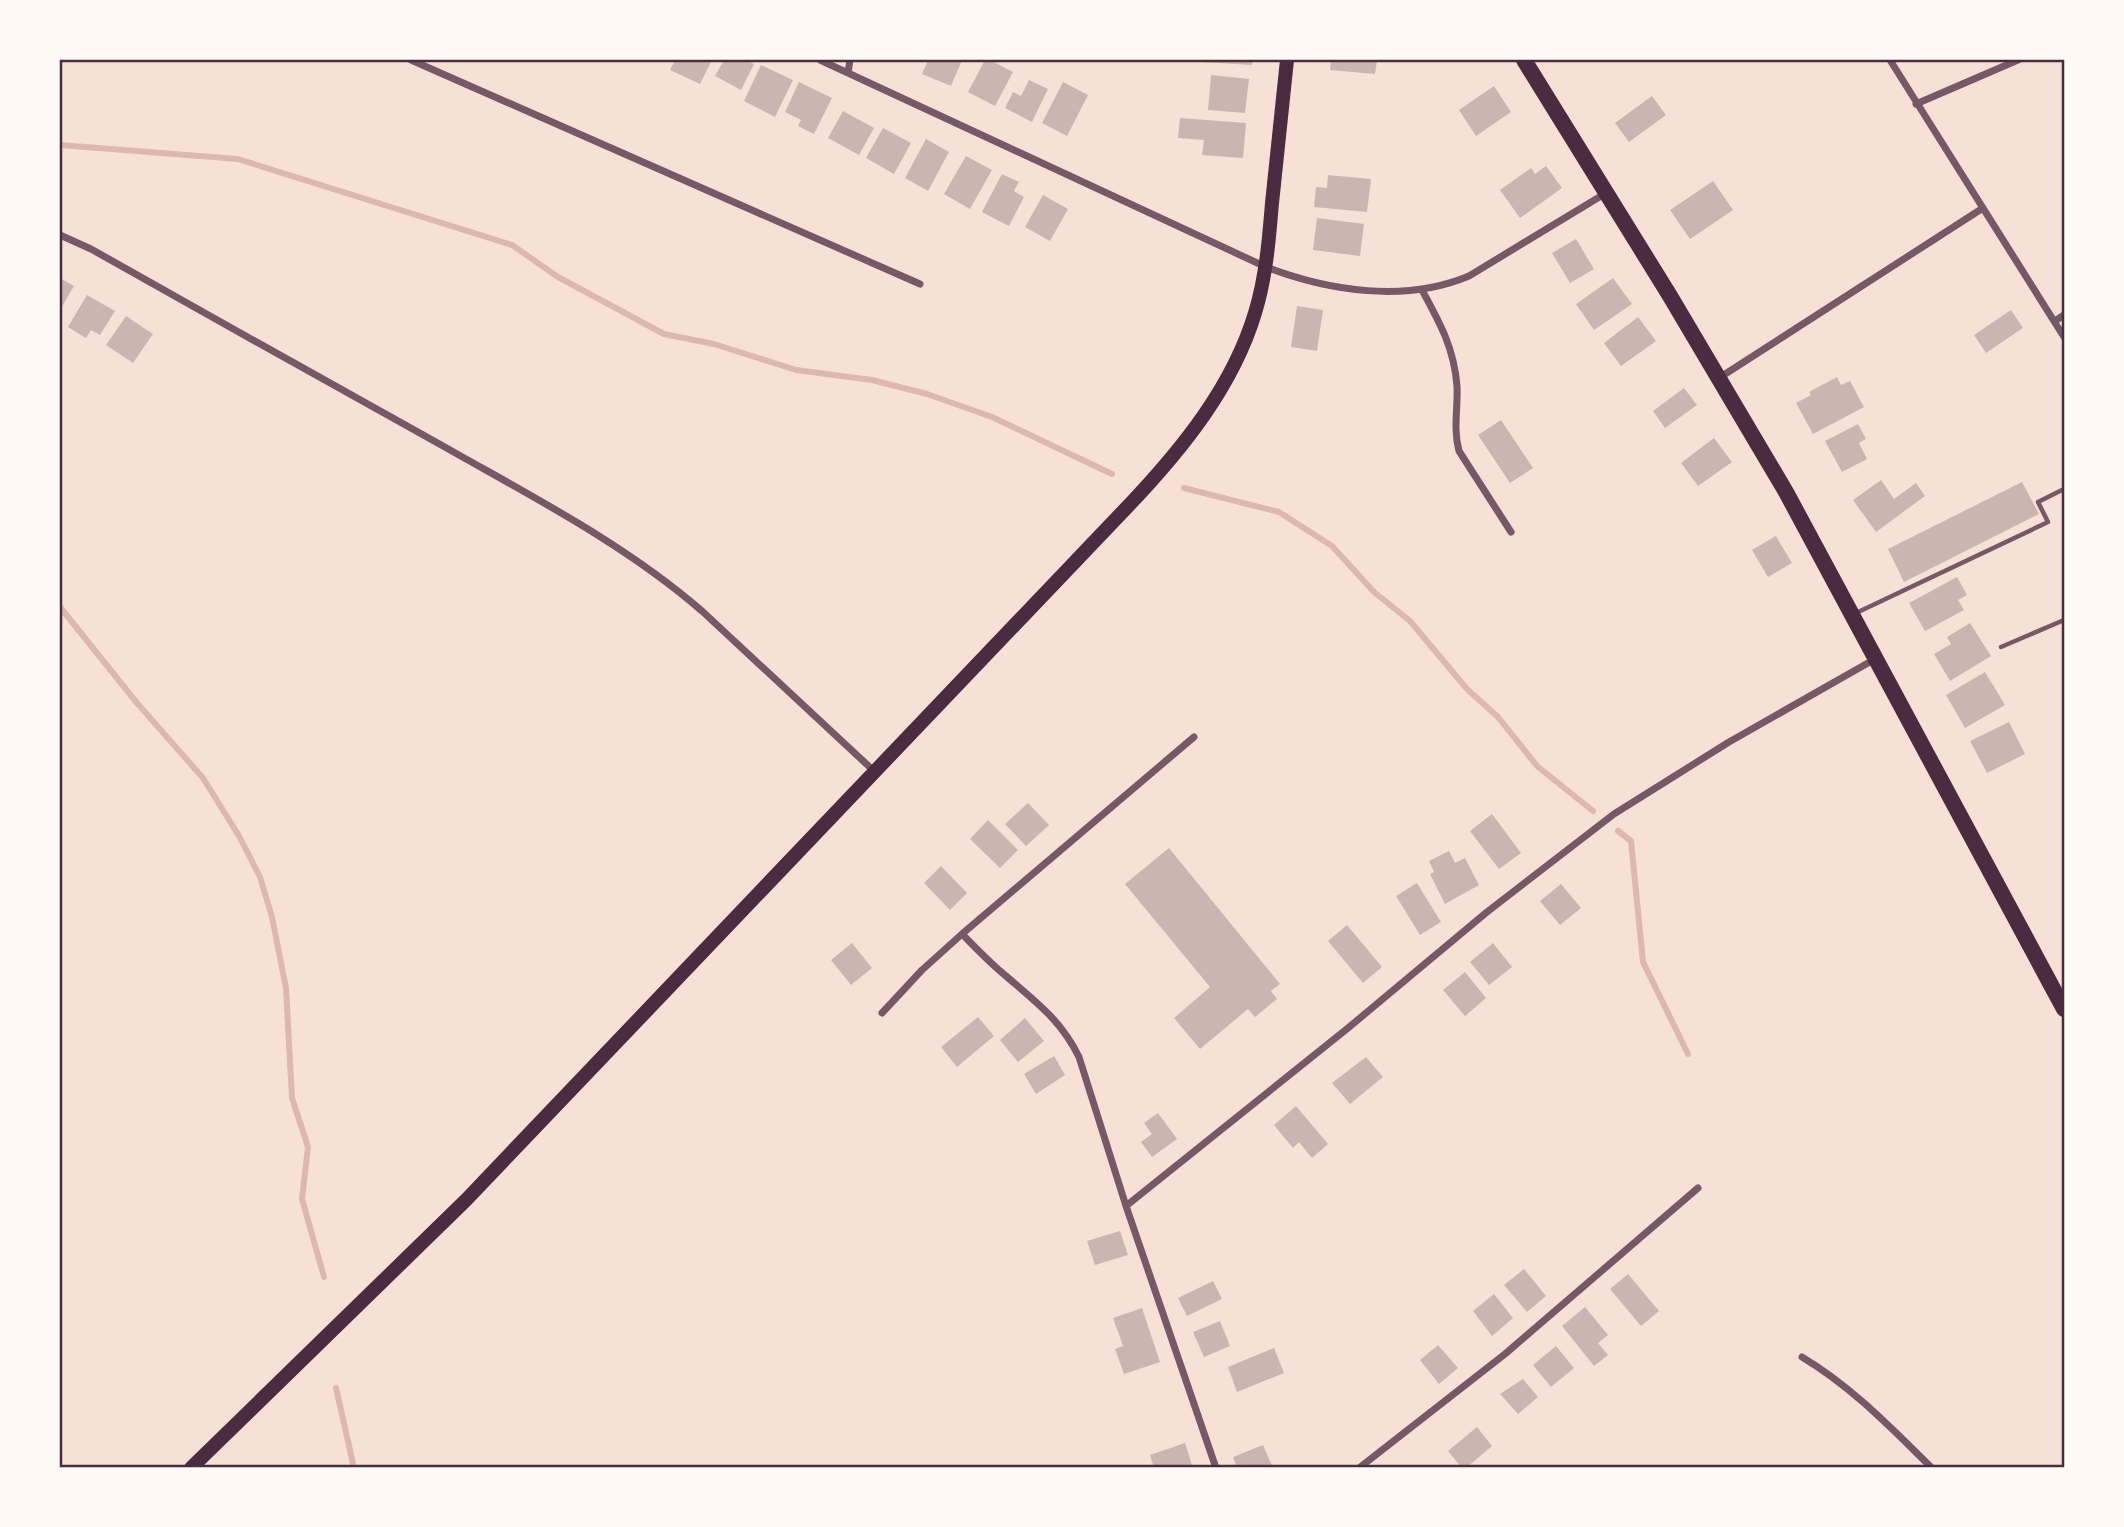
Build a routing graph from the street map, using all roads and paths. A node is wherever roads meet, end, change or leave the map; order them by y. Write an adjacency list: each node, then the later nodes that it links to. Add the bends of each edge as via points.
1 (411, 60): 14 (street)
2 (820, 60): 8 (street)
3 (850, 60): 8 (street)
4 (1287, 60): 13 (main road)
5 (1524, 60): 10 (main road)
6 (1890, 60): 9 (street)
7 (2018, 60): 9 (street)
8 (848, 73): 13 (street)
9 (1916, 104): 11 (street)
10 (1607, 193): 15 (street, via 1469,276); 19 (main road)
11 (1983, 208): 17 (street); 19 (street)
12 (60, 235): 27 (street, via 493,475 627,555 702,611)
13 (1266, 267): 15 (street, via 1343,288); 27 (main road, via 1242,349 1188,437)
14 (920, 285)
15 (1422, 290): 21 (street, via 1448,337 1455,362 1459,451)
16 (2064, 316): 17 (street)
17 (2055, 321): 18 (street)
18 (2064, 337)
19 (1718, 378): 22 (main road)
20 (2064, 489): 22 (lane, via 2038,502 2048,522)
21 (1511, 532)
22 (1852, 615): 25 (main road)
23 (2064, 620): 24 (lane)
24 (2001, 647)
25 (1876, 658): 29 (main road); 32 (street, via 1614,814)
26 (1194, 737): 28 (street)
27 (874, 772): 34 (main road, via 466,1200)
28 (962, 934): 30 (street); 32 (street, via 1069,1036)
29 (2064, 1009)
30 (882, 1013)
31 (1698, 1188): 36 (street, via 1505,1354)
32 (1126, 1206): 35 (street)
33 (1802, 1357): 37 (street, via 1857,1394)
34 (191, 1468)
35 (1216, 1468)
36 (1359, 1468)
37 (1932, 1468)

